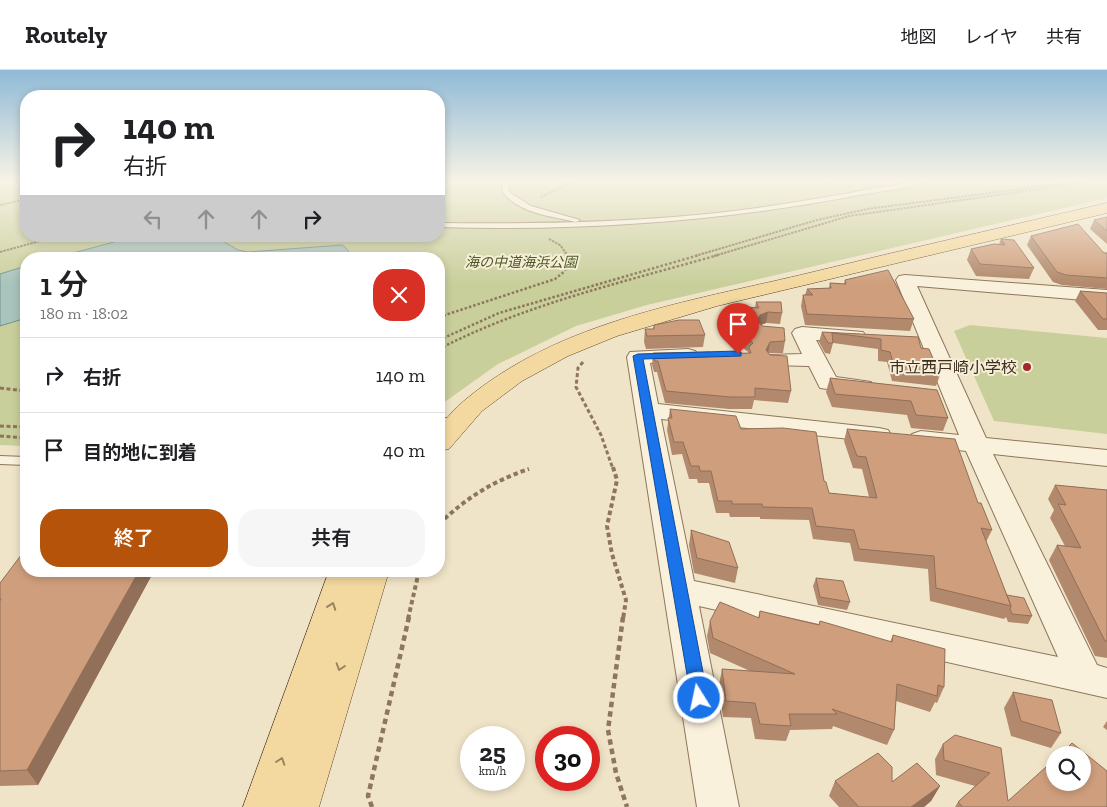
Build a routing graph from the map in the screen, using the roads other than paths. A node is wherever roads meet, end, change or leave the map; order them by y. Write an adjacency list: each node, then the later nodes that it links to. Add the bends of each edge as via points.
1 (559, 215): 5 (lane)
2 (701, 215): 5 (lane)
3 (1042, 215): 14 (main road, via 662,306 583,329 526,354 467,392)
4 (1076, 215): 15 (main road, via 682,310 594,336 541,359)
5 (591, 224): 6 (lane)
6 (445, 225)
7 (1107, 296): 16 (street, via 1043,284 905,280 921,340 944,396)
8 (872, 337): 11 (street, via 794,332)
9 (710, 355): 13 (street, via 636,350)
10 (776, 360): 11 (street)
11 (816, 360): 12 (street, via 828,383)
12 (886, 389)
13 (648, 410): 16 (street); 22 (street)
14 (445, 420)
15 (445, 420)
16 (976, 445): 17 (street); 23 (street)
17 (1107, 458)
18 (0, 460): 19 (lane)
19 (20, 461)
20 (344, 577): 24 (main road, one-way to 20)
21 (370, 577): 25 (main road, one-way to 25)
22 (680, 590): 23 (street); 26 (street)
23 (1096, 680)
24 (266, 807)
25 (296, 807)
26 (718, 807)

